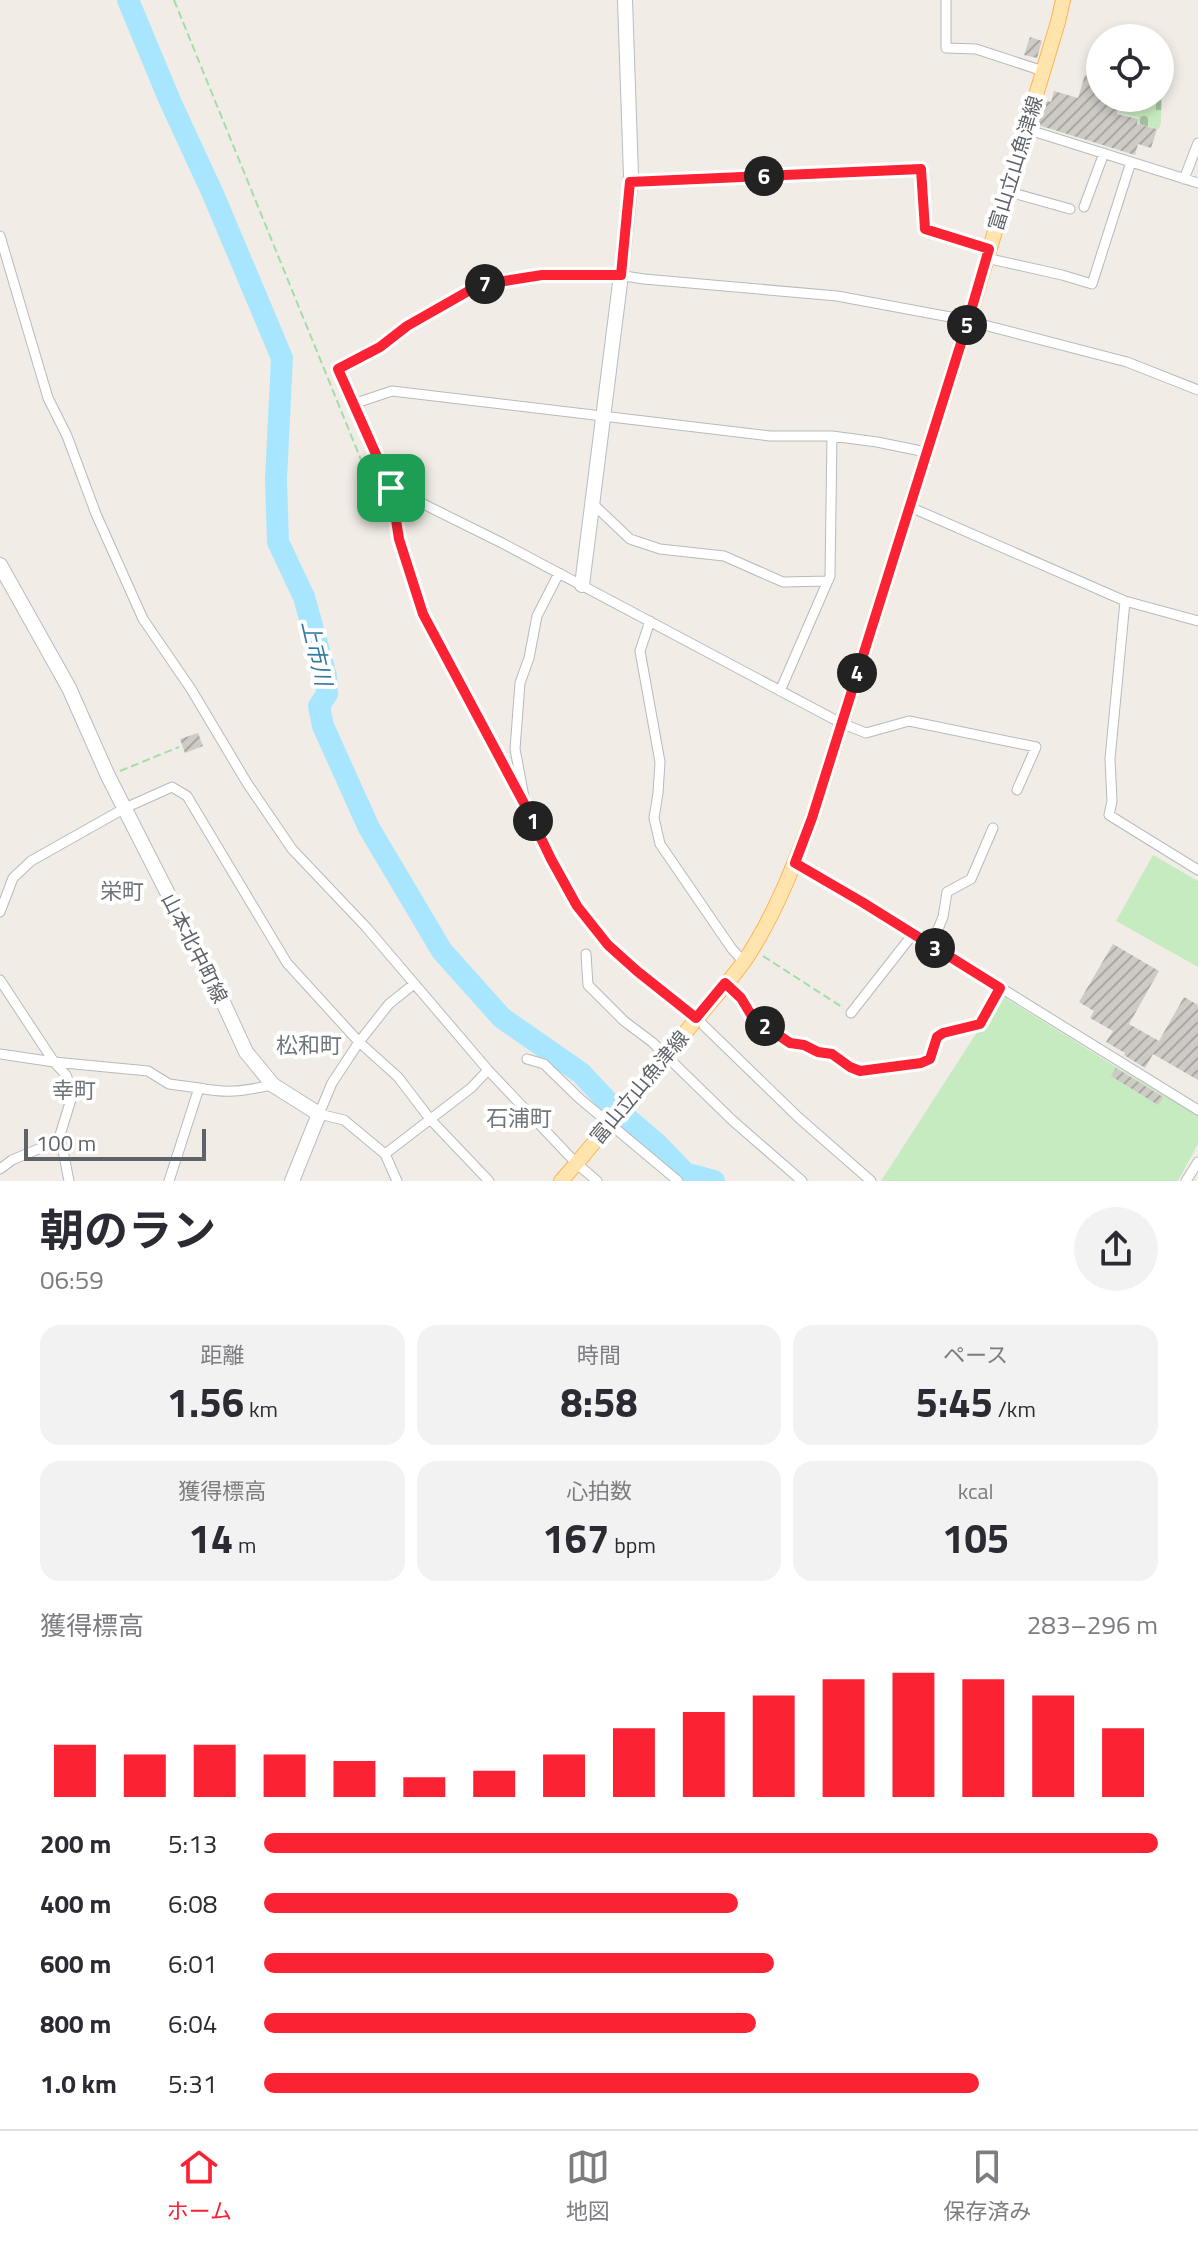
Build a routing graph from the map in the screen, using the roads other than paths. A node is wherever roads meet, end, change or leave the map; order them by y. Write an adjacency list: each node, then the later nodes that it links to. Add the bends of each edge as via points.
1 (625, 0): 10 (main road)
2 (946, 0): 4 (street, via 946,48 976,49)
3 (1063, 0): 4 (main road, 富山立山魚津線)
4 (1043, 71): 5 (main road, 富山立山魚津線)
5 (1026, 129): 7 (street); 12 (main road, 富山立山魚津線)
6 (1198, 143): 9 (street)
7 (1104, 153): 8 (street); 13 (street)
8 (1131, 162): 9 (street); 16 (street, via 1092,284)
9 (1184, 179): 11 (street)
10 (630, 182): 16 (street, via 921,169 925,229); 17 (main road)
11 (1198, 183)
12 (1006, 191): 14 (street); 16 (main road, 富山立山魚津線)
13 (1084, 207)
14 (1070, 209)
15 (0, 236): 48 (street, via 48,398 143,619 292,849)
16 (987, 254): 18 (main road, 富山立山魚津線)
17 (621, 275): 18 (street, via 837,296); 20 (street, via 542,275 479,285 338,369); 21 (main road)
18 (968, 321): 19 (street, via 1127,362); 23 (main road, 富山立山魚津線)
19 (1198, 390)
20 (353, 404): 21 (street, via 392,391); 24 (street)
21 (603, 416): 22 (street, via 770,436); 25 (main road)
22 (832, 436): 23 (street); 29 (street)
23 (926, 452): 26 (main road, 富山立山魚津線)
24 (391, 488): 28 (street); 37 (street, via 399,539 423,614)
25 (592, 503): 29 (street, via 630,539 660,549 724,556 783,582); 30 (main road)
26 (910, 507): 31 (street); 35 (main road, 富山立山魚津線)
27 (0, 565): 38 (main road, 山本北中町線, via 69,688)
28 (559, 573): 30 (street); 37 (street, via 537,616 520,683 515,749)
29 (828, 581): 34 (street)
30 (582, 585): 32 (street)
31 (1125, 601): 33 (street); 41 (street, via 1109,815)
32 (650, 621): 34 (street); 46 (street, via 640,651 660,762 654,818 660,844 732,949)
33 (1198, 621)
34 (780, 691): 35 (street)
35 (841, 723): 36 (street, via 866,733 909,721 1036,747); 40 (main road, 富山立山魚津線)
36 (1017, 790)
37 (526, 807): 50 (street, via 577,906 608,945)
38 (125, 808): 42 (street, via 31,861 13,878); 51 (street, via 172,787 187,796 287,963); 56 (main road, 山本北中町線, via 246,1052)
39 (993, 828): 44 (street, via 971,879 947,892)
40 (795, 863): 43 (street); 46 (main road, 富山立山魚津線)
41 (1198, 870)
42 (0, 912)
43 (913, 934): 44 (street); 49 (street)
44 (931, 946): 58 (street)
45 (586, 954): 74 (street, via 588,985)
46 (748, 955): 50 (main road, 富山立山魚津線)
47 (0, 980): 54 (street)
48 (414, 984): 51 (street, via 389,1004); 55 (street)
49 (851, 1013)
50 (695, 1020): 63 (main road, 富山立山魚津線, bridge); 75 (street)
51 (359, 1042): 59 (street); 60 (street, via 398,1077)
52 (0, 1054): 54 (street)
53 (527, 1059): 73 (street, via 544,1064)
54 (54, 1062): 57 (street, via 148,1071 169,1084); 61 (street, via 73,1093)
55 (488, 1070): 60 (street); 63 (street)
56 (273, 1085): 57 (street, via 238,1093); 59 (main road, 山本北中町線)
57 (199, 1088): 67 (street)
58 (1198, 1110)
59 (319, 1114): 62 (street, via 344,1120); 68 (main road)
60 (430, 1119): 62 (street); 70 (street)
61 (60, 1140): 65 (street); 66 (street)
62 (385, 1154): 69 (street)
63 (579, 1160): 71 (main road, 富山立山魚津線); 72 (street)
64 (1198, 1162): 76 (street)
65 (0, 1169)
66 (69, 1181)
67 (169, 1181)
68 (292, 1181)
69 (397, 1181)
70 (489, 1181)
71 (561, 1181)
72 (597, 1181)
73 (678, 1181)
74 (802, 1181)
75 (871, 1181)
76 (1186, 1181)

